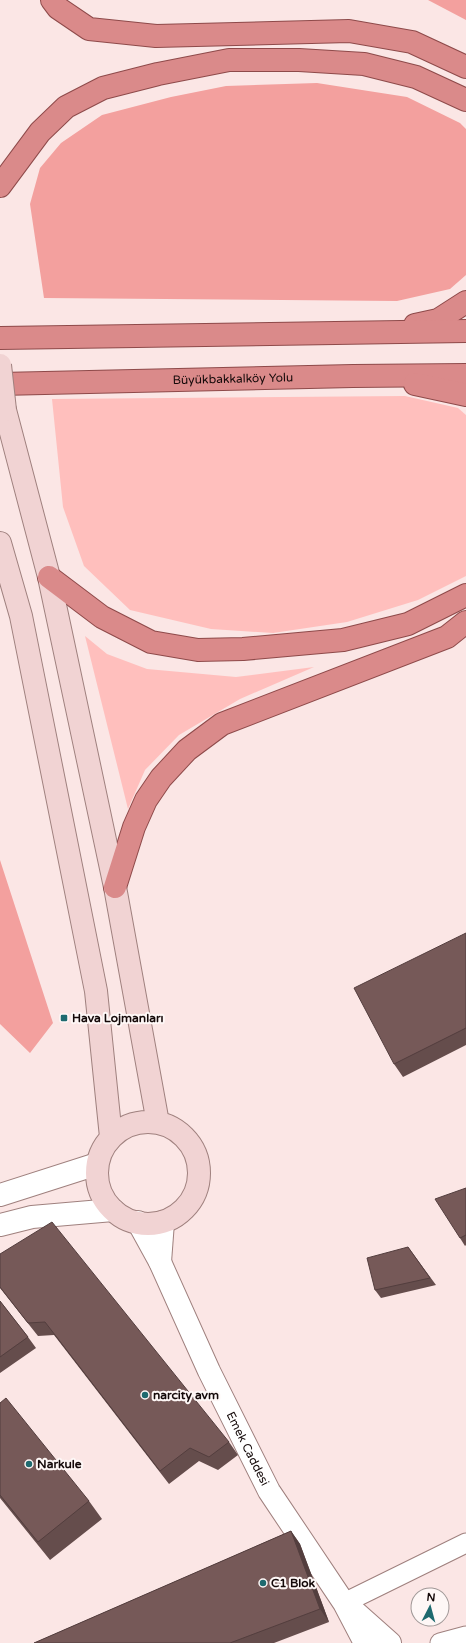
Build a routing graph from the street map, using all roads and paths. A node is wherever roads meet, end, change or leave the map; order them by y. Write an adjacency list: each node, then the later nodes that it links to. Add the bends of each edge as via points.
1 (52, 0): 2 (highway, via 58,8 89,29 156,36 349,31 412,42)
2 (466, 67)
3 (466, 100): 4 (highway, via 416,77 364,64 300,60 229,60 103,88 66,107 40,132)
4 (0, 186)
5 (466, 302): 6 (highway, via 438,320)
6 (384, 332): 7 (highway); 8 (highway)
7 (466, 332)
8 (0, 338)
9 (0, 365): 15 (main road, bridge, via 5,410)
10 (466, 375): 11 (highway, Büyükbakkalköy Yolu)
11 (379, 376): 12 (highway, Büyükbakkalköy Yolu); 13 (highway)
12 (0, 384)
13 (466, 395)
14 (0, 543): 20 (main road, via 21,616 96,990)
15 (49, 577): 16 (highway, via 102,618 151,642 198,650 243,649 343,640 408,624); 18 (main road)
16 (466, 595)
17 (466, 622): 18 (highway, via 447,637 222,724 187,750 161,778 146,800)
18 (114, 887): 19 (main road)
19 (158, 1123): 20 (main road, via 141,1122 125,1127); 25 (main road, via 173,1129 186,1139 195,1154 199,1170 197,1187 190,1202 178,1214)
20 (111, 1137): 21 (main road, via 102,1150)
21 (97, 1164): 22 (street); 23 (main road, via 96,1180 102,1196)
22 (0, 1195)
23 (113, 1210): 24 (main road); 26 (street, via 32,1217)
24 (138, 1222): 25 (main road); 27 (street, Emek Caddesi)
25 (163, 1222): 27 (street)
26 (0, 1225)
27 (160, 1262): 29 (street, Emek Caddesi, via 209,1370 269,1491)
28 (466, 1543): 29 (street)
29 (344, 1603): 31 (street, Emek Caddesi); 32 (street, Emek Caddesi)
30 (466, 1636): 33 (street)
31 (365, 1643)
32 (390, 1643)
33 (440, 1643)

